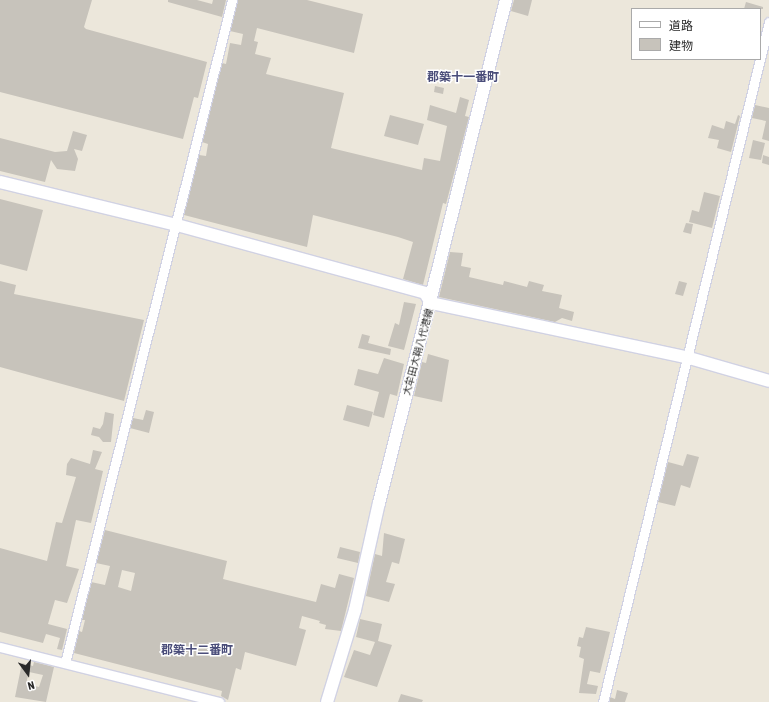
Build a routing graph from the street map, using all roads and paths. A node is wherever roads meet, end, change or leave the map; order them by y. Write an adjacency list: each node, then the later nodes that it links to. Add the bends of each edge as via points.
1 (232, 0): 7 (street)
2 (506, 0): 8 (main road, 大牟田大鞘八代港線)
3 (769, 22): 4 (street)
4 (761, 56)
5 (760, 60): 9 (street)
6 (0, 182): 7 (main road)
7 (177, 225): 8 (main road, via 425,293); 12 (street)
8 (431, 303): 9 (main road); 14 (main road, 大牟田大鞘八代港線, via 379,503 350,629)
9 (689, 358): 10 (main road); 15 (street)
10 (769, 381)
11 (0, 647): 12 (street)
12 (65, 663): 13 (street)
13 (219, 702)
14 (327, 702)
15 (603, 702)

